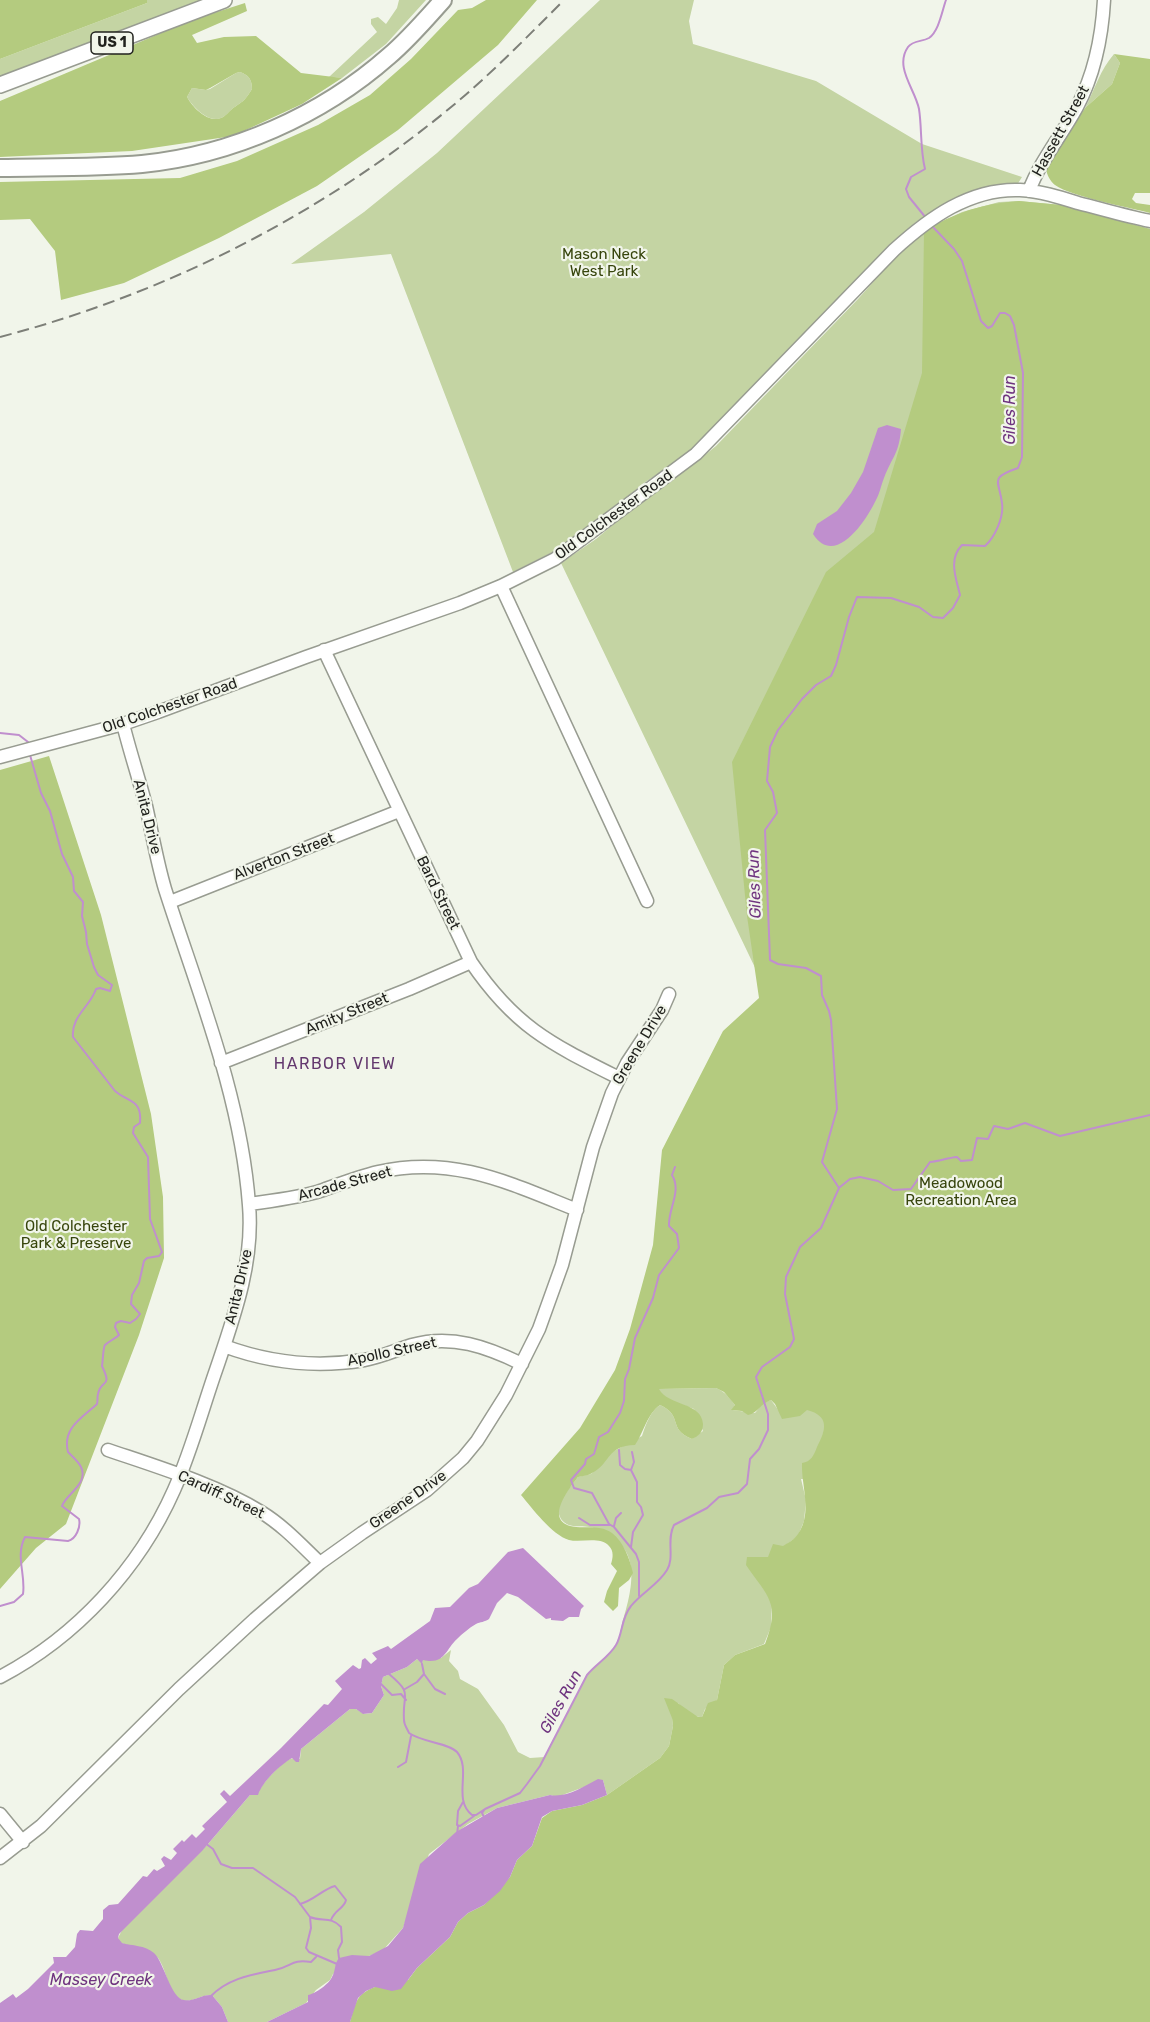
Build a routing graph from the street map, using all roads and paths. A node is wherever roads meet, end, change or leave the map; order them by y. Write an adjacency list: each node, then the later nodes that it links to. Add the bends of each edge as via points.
1 (224, 0): 4 (main road, US 1)
2 (443, 0): 5 (highway, via 397,49 350,87 259,135 159,162)
3 (1104, 0): 6 (street, Hassett Street, via 1101,36 1088,83)
4 (0, 85)
5 (0, 168)
6 (1029, 191): 7 (street, Old Colchester Road); 8 (street, Old Colchester Road, via 977,196 936,216 894,250 696,454 555,559)
7 (1150, 221)
8 (501, 586): 9 (street, Old Colchester Road); 13 (street)
9 (324, 650): 10 (street, Old Colchester Road); 12 (street, Bard Street)
10 (123, 724): 11 (street, Old Colchester Road); 14 (street, Anita Drive)
11 (0, 758)
12 (399, 811): 14 (street, Alverton Street); 15 (street, Bard Street)
13 (647, 901)
14 (170, 902): 17 (street, Anita Drive)
15 (471, 962): 17 (street, Amity Street); 18 (street, Bard Street, via 489,989 531,1030)
16 (669, 994): 18 (street, Greene Drive)
17 (221, 1063): 19 (street, Anita Drive, via 240,1137)
18 (619, 1078): 20 (street, Greene Drive, via 600,1124)
19 (249, 1204): 20 (street, Arcade Street, via 297,1197 380,1172 434,1167 493,1177); 21 (street, Anita Drive, via 244,1280)
20 (577, 1210): 22 (street, Greene Drive, via 555,1289)
21 (224, 1346): 22 (street, Apollo Street, via 272,1360 318,1364 366,1359 427,1342 457,1341); 24 (street, Anita Drive)
22 (522, 1364): 25 (street, Greene Drive, via 494,1416 455,1466 427,1490)
23 (108, 1450): 24 (street, Cardiff Street)
24 (180, 1475): 25 (street, Cardiff Street, via 261,1512); 26 (street, Anita Drive, via 151,1535 110,1589 63,1635)
25 (320, 1563): 28 (street, Greene Drive, via 179,1689)
26 (0, 1677)
27 (0, 1814): 28 (street)
28 (22, 1842): 29 (street, Greene Drive)
29 (0, 1858)

